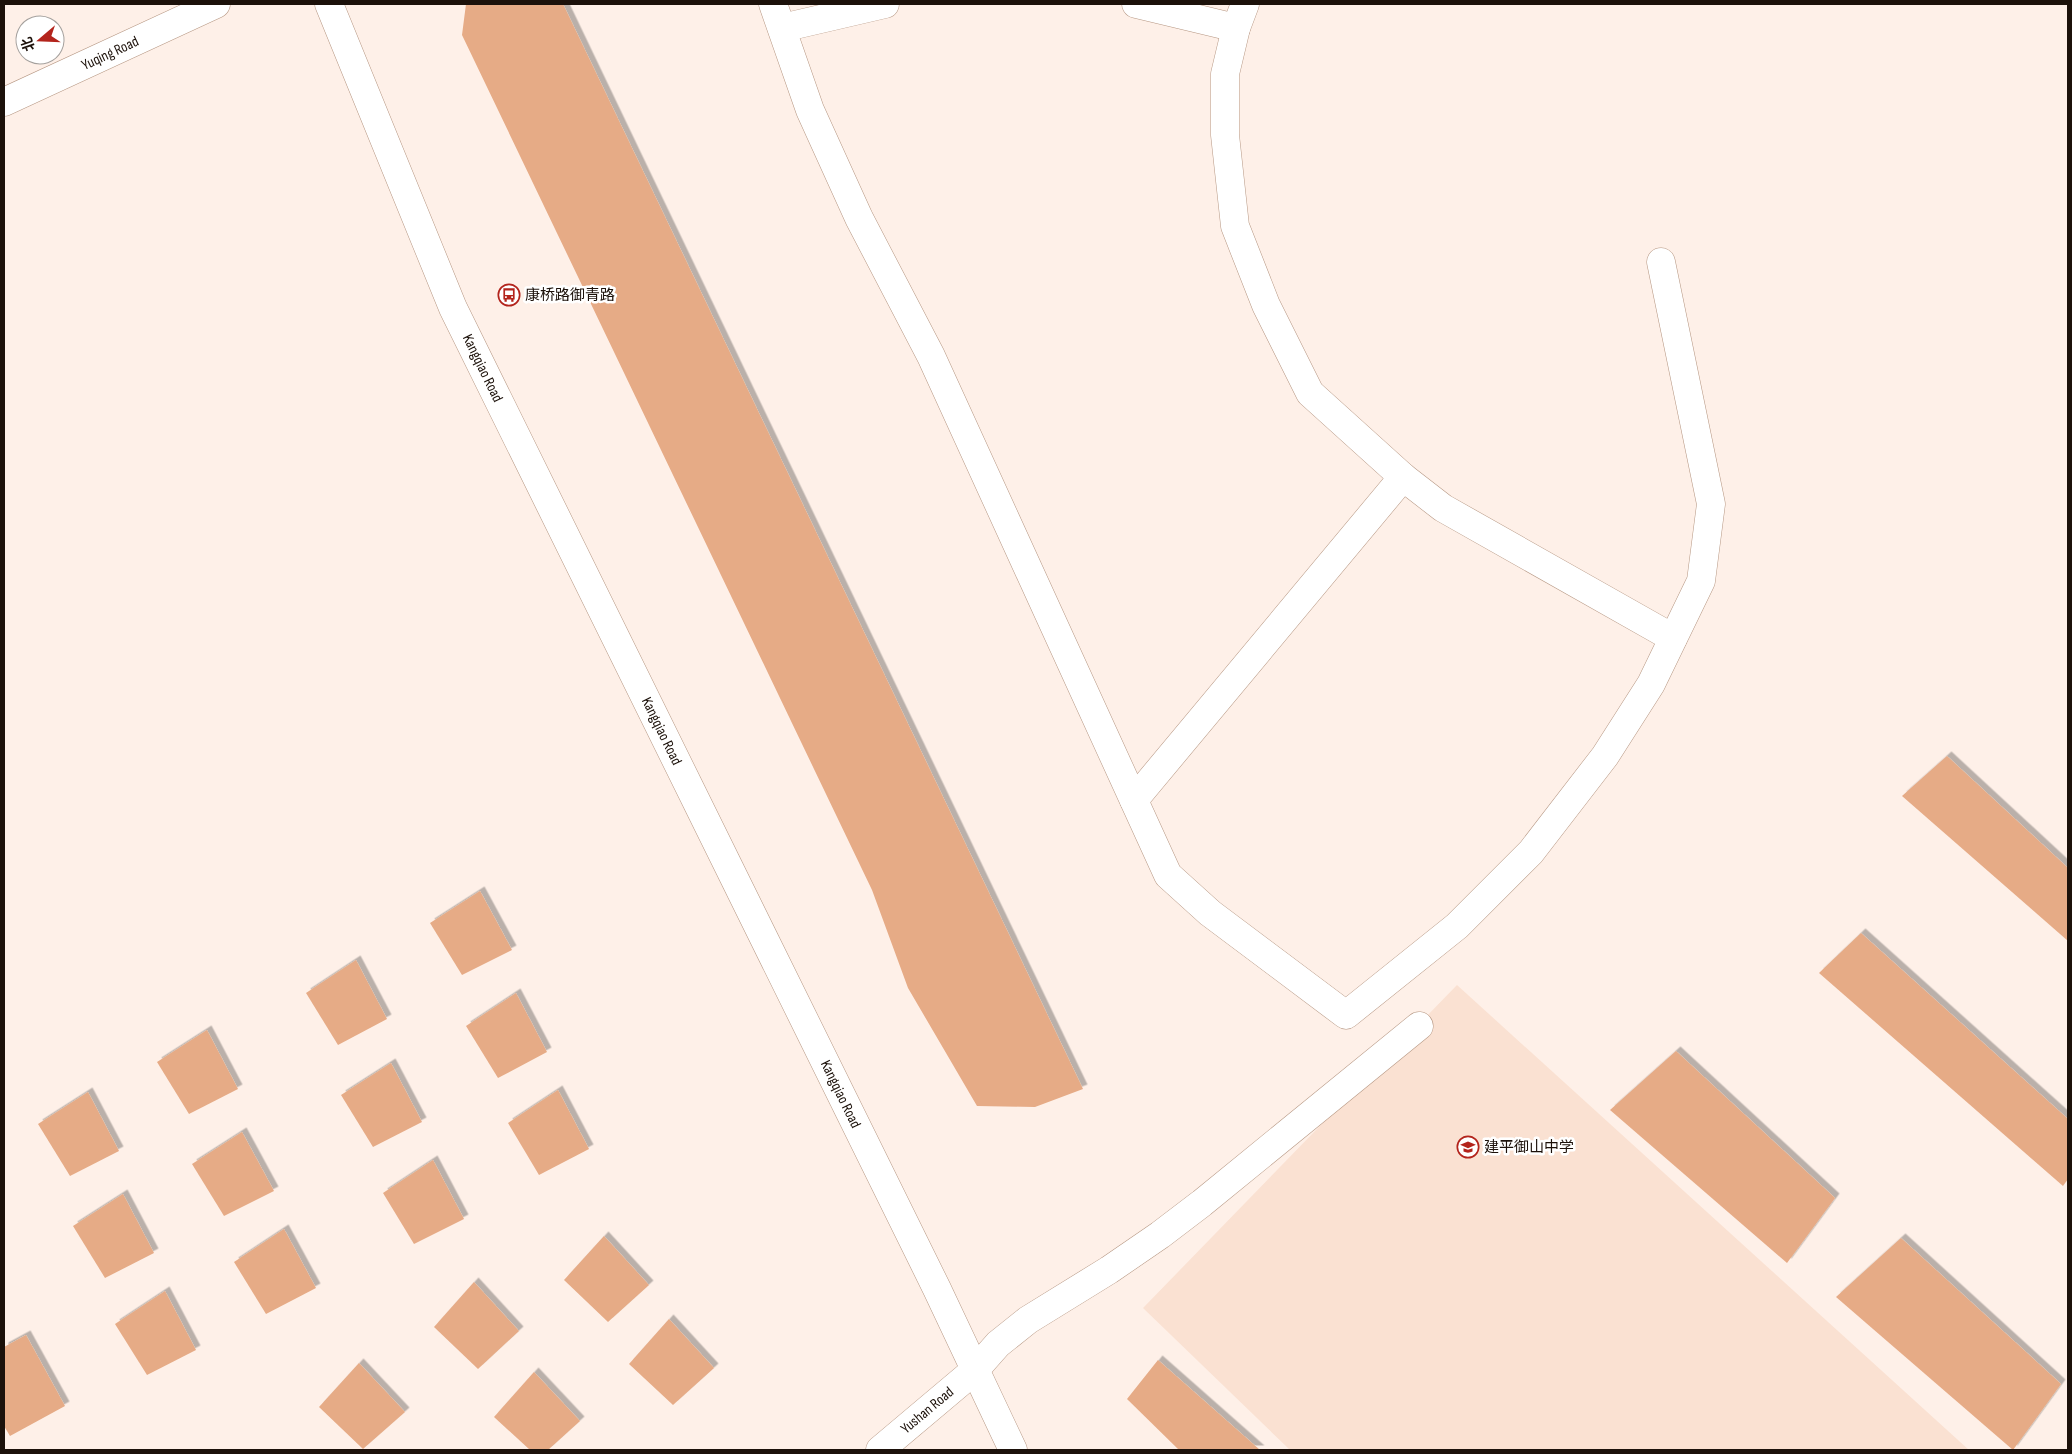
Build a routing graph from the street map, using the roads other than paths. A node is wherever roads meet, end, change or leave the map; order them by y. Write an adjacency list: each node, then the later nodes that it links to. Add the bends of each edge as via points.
1 (216, 4): 7 (main road, Yuqing Road)
2 (329, 4): 13 (main road, Kangqiao Road, via 453,308)
3 (885, 4): 5 (main road)
4 (1136, 4): 6 (main road)
5 (778, 16): 11 (main road, via 810,110 855,209 931,356)
6 (1240, 16): 9 (main road, via 1225,74 1225,135 1236,226 1266,304 1310,393)
7 (4, 102)
8 (1662, 262): 10 (main road, via 1711,504 1701,581)
9 (1404, 477): 10 (main road, via 1443,508); 11 (main road)
10 (1673, 638): 11 (main road, via 1650,684 1605,756 1531,852 1457,926 1346,1015 1210,913 1168,875)
11 (1134, 800)
12 (1418, 1026): 13 (main road, Yushan Road, via 1202,1203 1109,1270 1028,1320 998,1344)
13 (975, 1370): 14 (main road, Yushan Road); 15 (main road, Kangqiao Road)
14 (880, 1450)
15 (1013, 1450)

